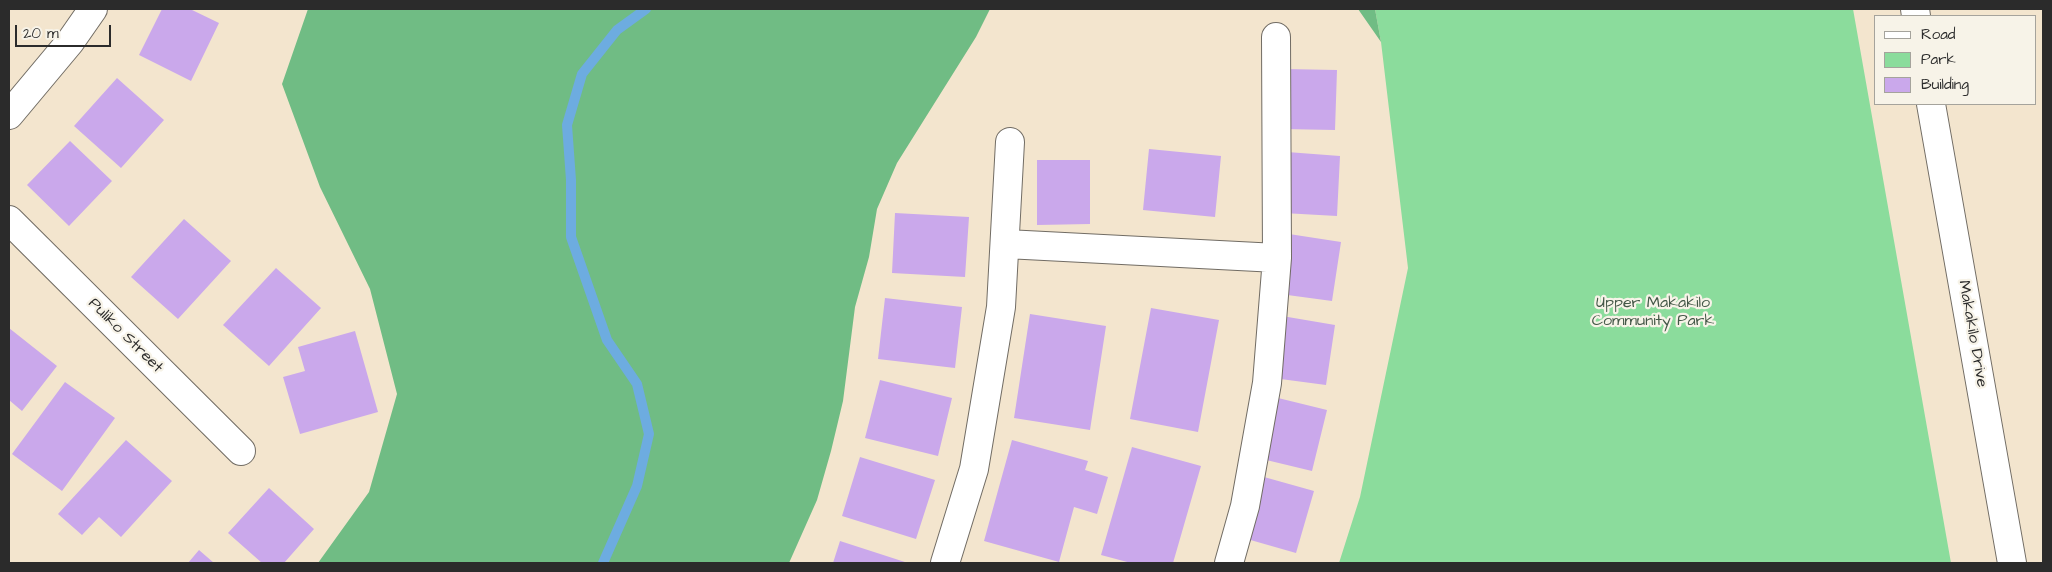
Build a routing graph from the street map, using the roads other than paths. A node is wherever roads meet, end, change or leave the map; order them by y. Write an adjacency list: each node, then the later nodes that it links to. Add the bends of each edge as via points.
1 (93, 9): 4 (main road)
2 (1276, 37): 8 (main road)
3 (1931, 105): 12 (main road, Makakilo Drive)
4 (9, 115)
5 (1010, 142): 7 (main road)
6 (9, 220): 9 (main road, Puliko Street)
7 (1006, 244): 8 (main road); 10 (main road, via 1001,307 974,469)
8 (1277, 258): 11 (main road, via 1267,383 1245,506)
9 (241, 451)
10 (945, 563)
11 (1229, 563)
12 (2012, 563)

